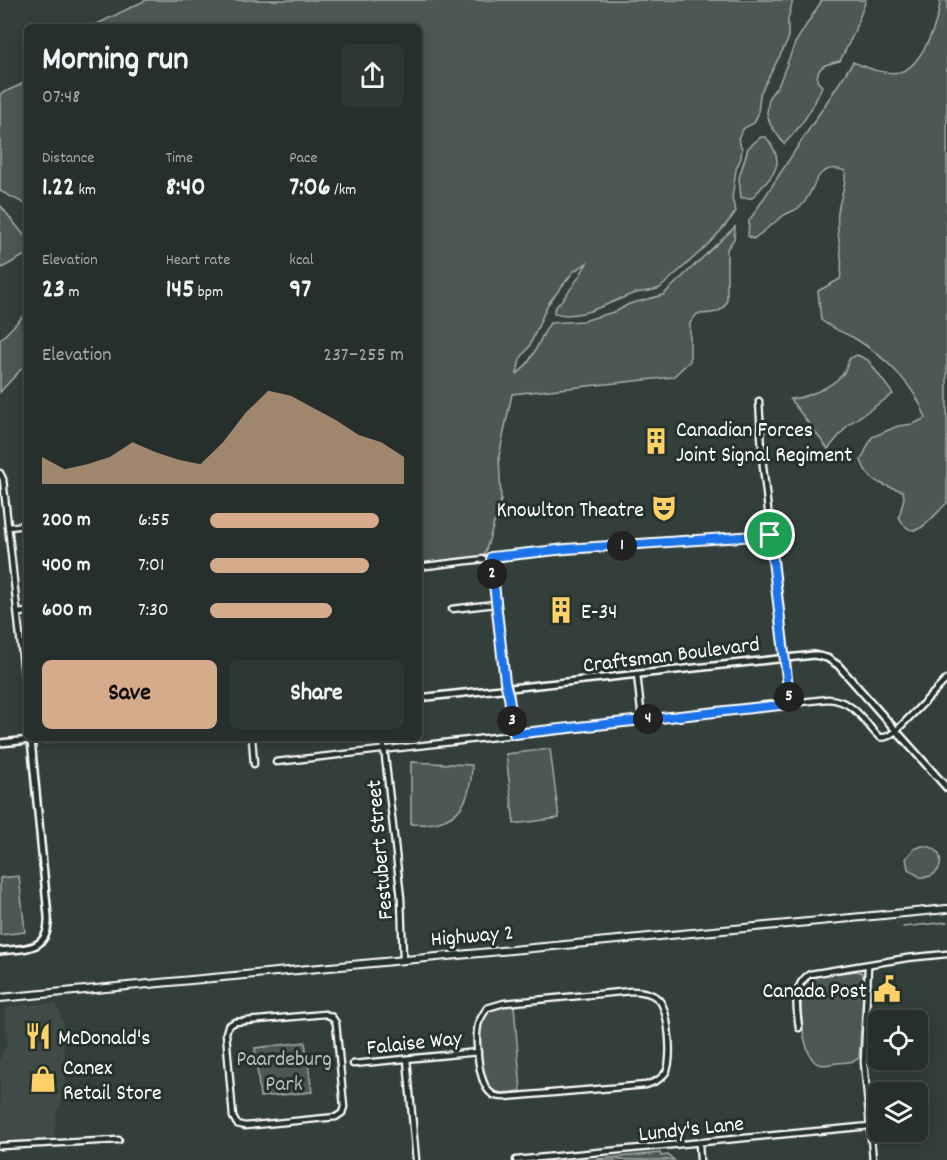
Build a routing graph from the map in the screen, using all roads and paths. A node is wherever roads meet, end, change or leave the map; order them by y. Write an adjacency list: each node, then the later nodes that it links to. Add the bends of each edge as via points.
1 (759, 401): 5 (street)
2 (0, 473): 4 (street)
3 (24, 525): 4 (street)
4 (8, 527): 11 (street)
5 (770, 535): 6 (street); 12 (street)
6 (491, 557): 7 (street); 8 (street)
7 (422, 566)
8 (495, 604): 9 (street); 16 (street)
9 (452, 609)
10 (24, 612): 11 (street)
11 (18, 613): 13 (street)
12 (785, 657): 14 (street, Craftsman Boulevard); 18 (street); 20 (street, Craftsman Boulevard, via 814,654 832,661)
13 (24, 672)
14 (637, 674): 16 (street, Craftsman Boulevard); 19 (street)
15 (947, 679): 20 (street)
16 (507, 689): 17 (street, Craftsman Boulevard); 21 (street)
17 (422, 698)
18 (790, 704): 19 (street); 20 (street, via 835,700 855,709 880,737 891,736)
19 (642, 720): 21 (street)
20 (897, 730): 30 (street, Craftsman Boulevard)
21 (514, 734): 27 (street)
22 (24, 740): 26 (street)
23 (31, 741): 32 (street, via 48,932 32,948)
24 (252, 741): 29 (street)
25 (384, 741): 27 (street, Festubert Street)
26 (0, 743)
27 (385, 750): 28 (street); 34 (street, Festubert Street, via 401,898)
28 (276, 762)
29 (255, 764)
30 (947, 788)
31 (947, 909): 34 (main road, Highway 2)
32 (0, 951)
33 (947, 954): 35 (street)
34 (403, 959): 36 (main road, Highway 2)
35 (868, 966): 37 (street, via 806,977 798,990); 42 (street, via 863,1053)
36 (0, 998)
37 (799, 1028)
38 (478, 1052): 38 (street, via 486,1089 494,1096 506,1097 646,1085 659,1080 670,1057 664,1010 659,999 643,991 495,1005 487,1008 479,1022); 39 (street, Falaise Way)
39 (407, 1059): 40 (street, Falaise Way); 48 (street)
40 (353, 1064)
41 (341, 1075): 41 (street, via 336,1023 332,1017 325,1014 235,1022 228,1026 233,1116 237,1124 336,1117 344,1107)
42 (868, 1105)
43 (868, 1126): 46 (street, Lundy's Lane)
44 (119, 1140): 47 (street)
45 (871, 1142): 51 (street)
46 (699, 1143): 49 (street, Lundy's Lane); 50 (street)
47 (0, 1146)
48 (416, 1160)
49 (516, 1160)
50 (700, 1160)
51 (873, 1160)

